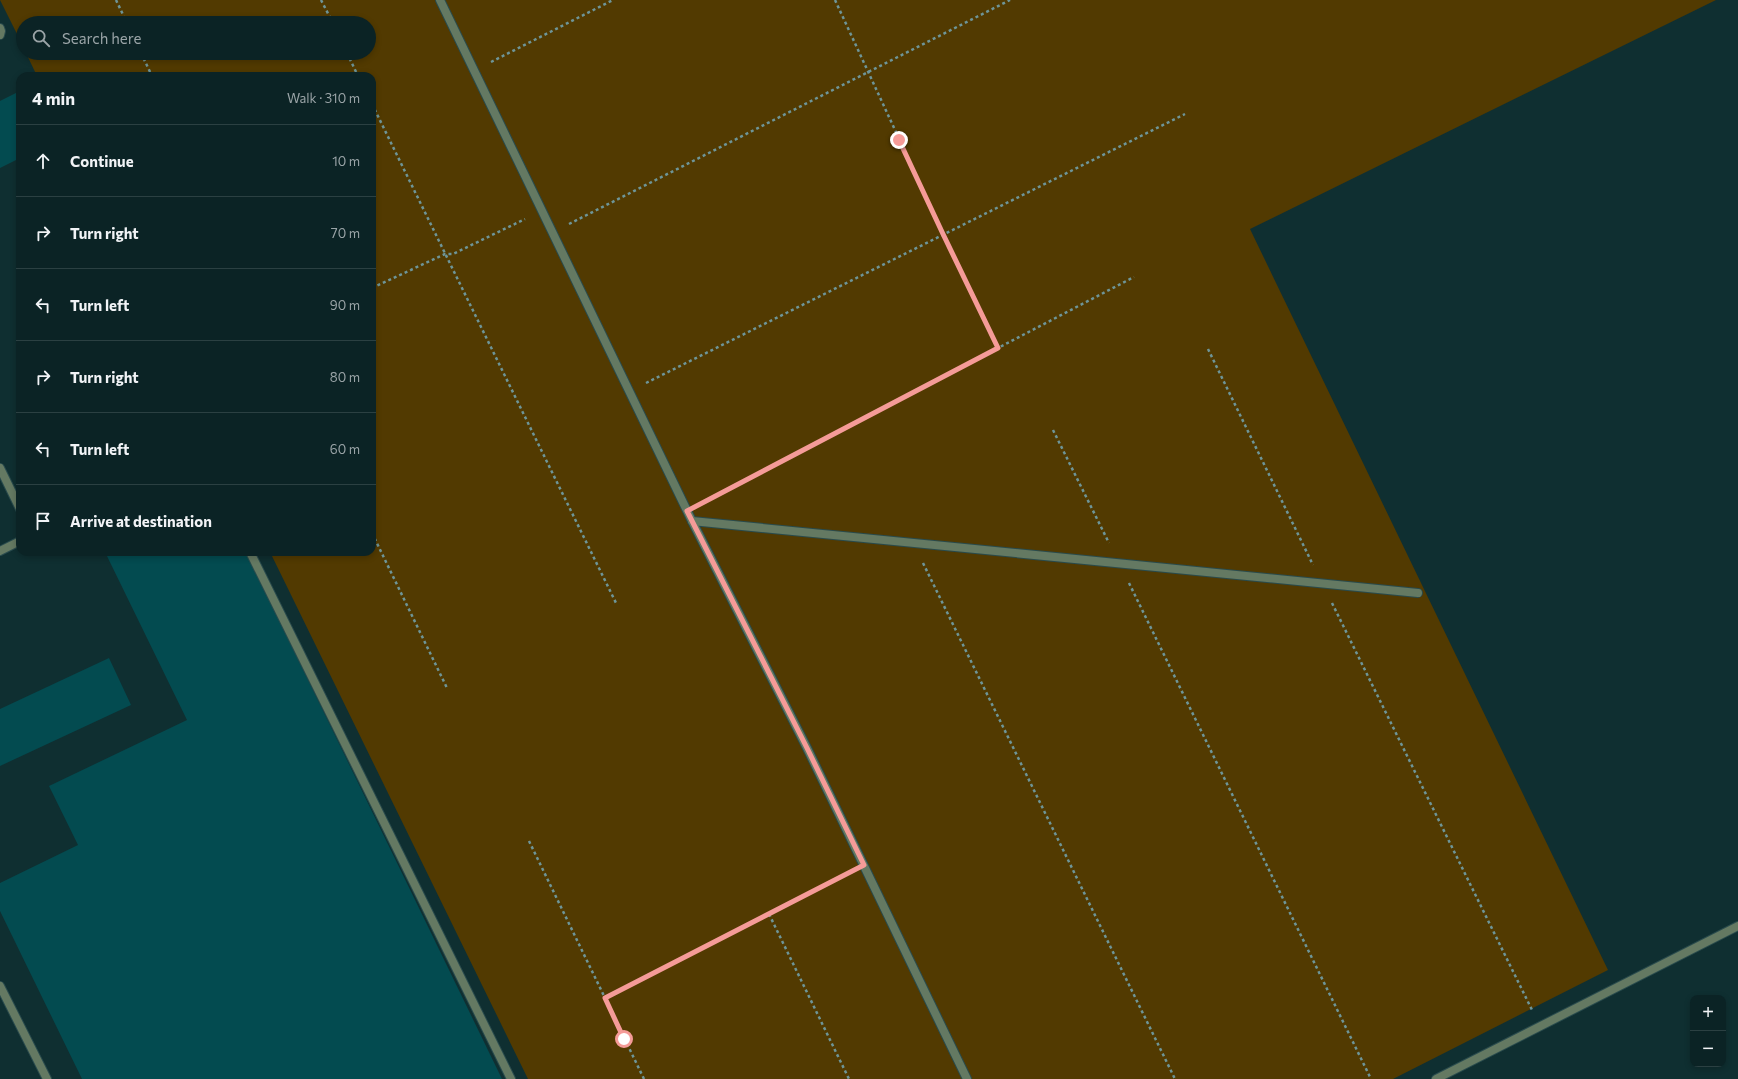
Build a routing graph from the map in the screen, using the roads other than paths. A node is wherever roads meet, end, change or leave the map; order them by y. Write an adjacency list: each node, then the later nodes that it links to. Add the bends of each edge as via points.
1 (440, 0): 6 (street)
2 (0, 28): 3 (street)
3 (0, 35)
4 (0, 468): 5 (street)
5 (16, 502)
6 (692, 521): 10 (street); 15 (street, via 807,748)
7 (16, 543): 8 (street)
8 (0, 551)
9 (252, 556): 14 (street)
10 (1418, 593)
11 (1738, 926): 16 (street)
12 (0, 986): 13 (street)
13 (47, 1079)
14 (511, 1079)
15 (967, 1079)
16 (1436, 1079)

